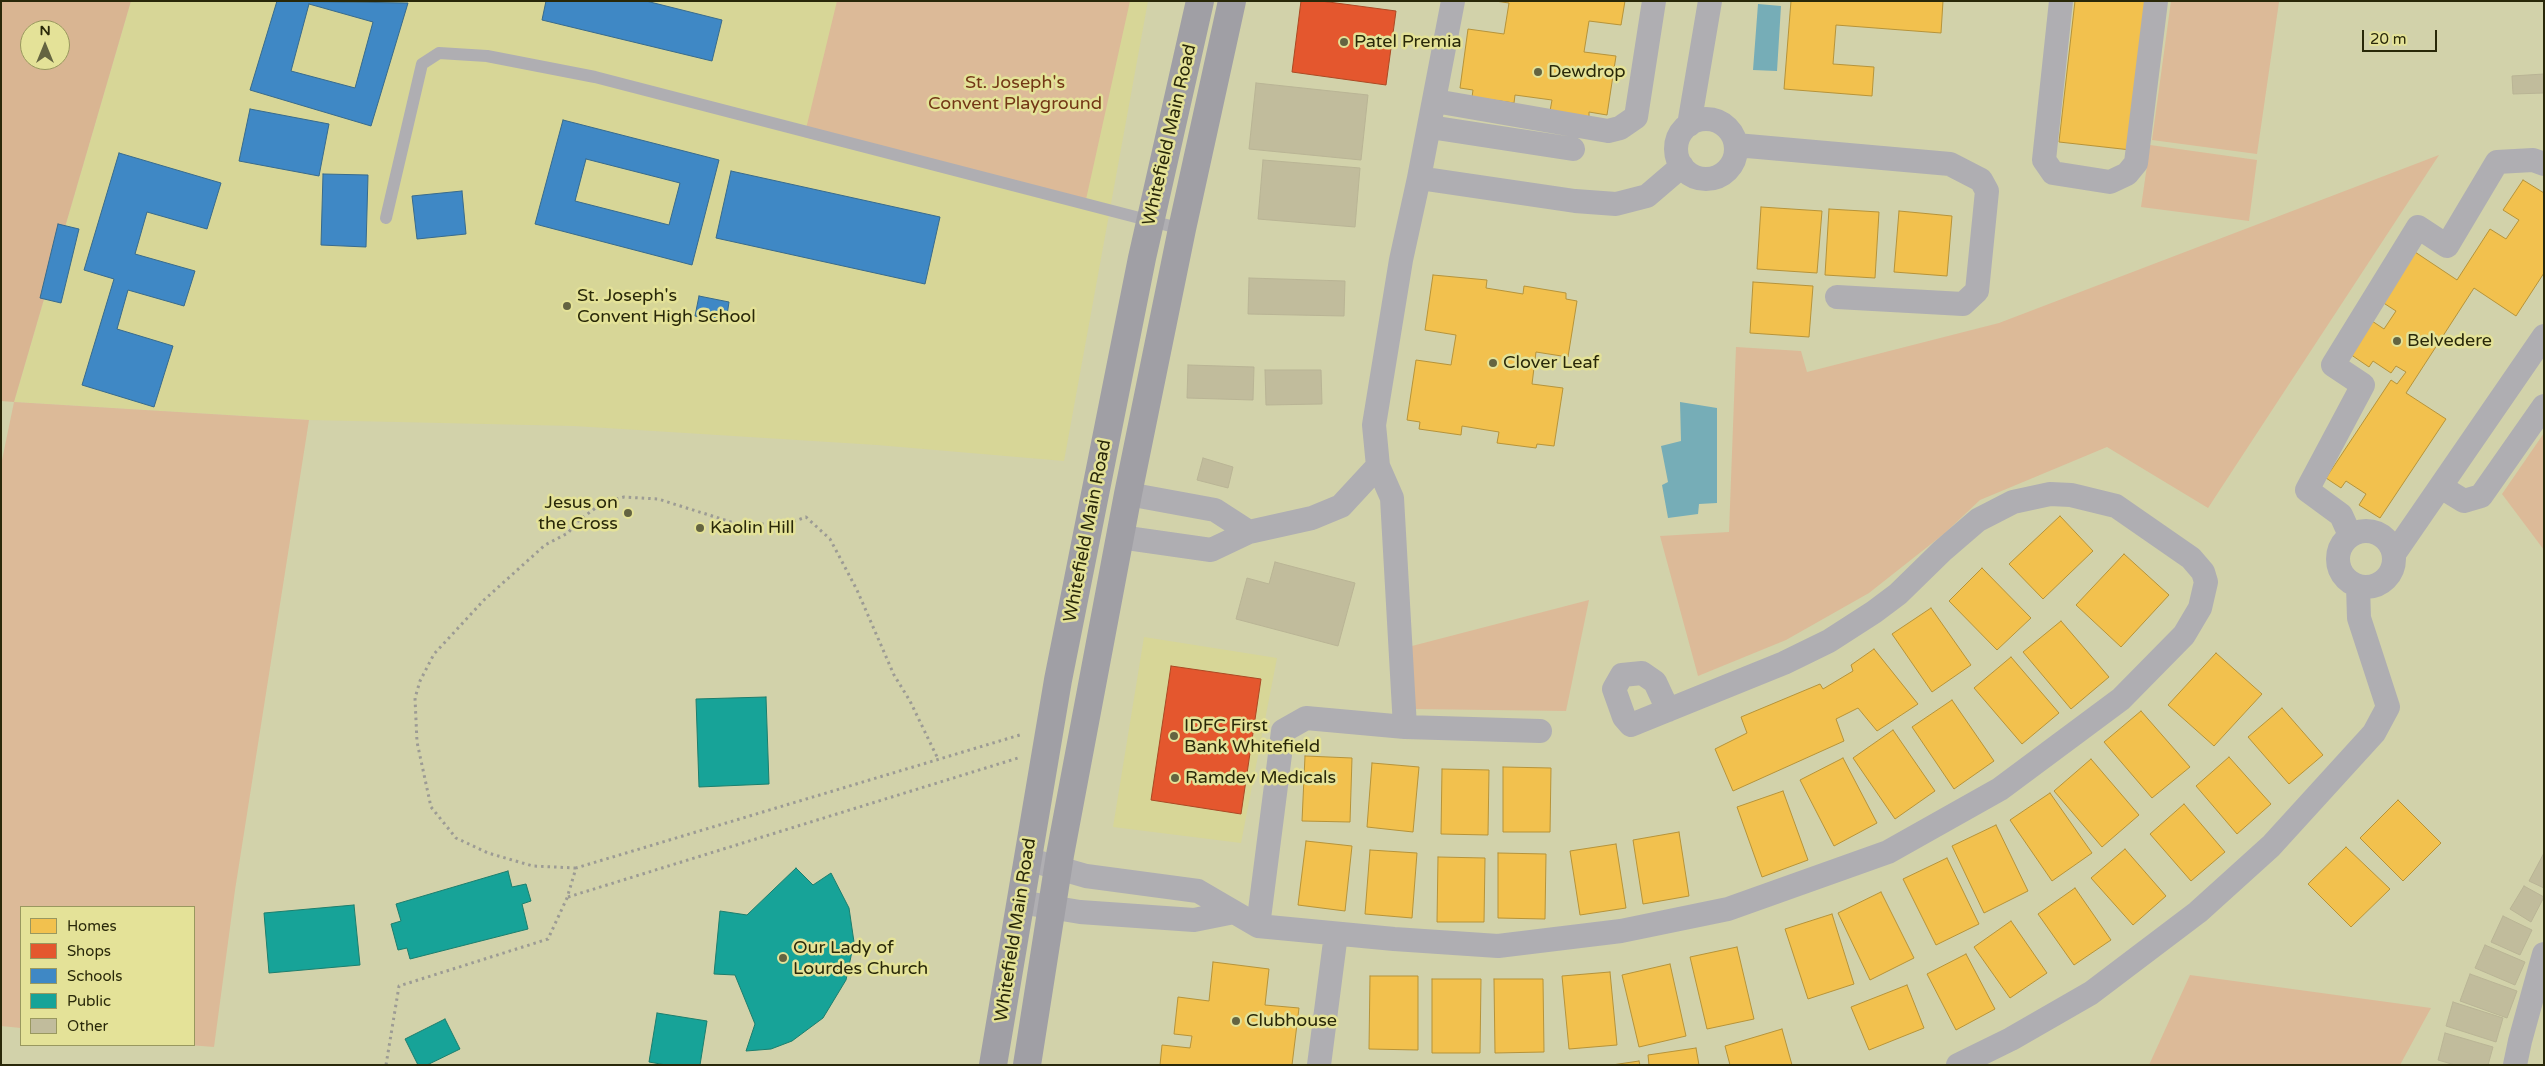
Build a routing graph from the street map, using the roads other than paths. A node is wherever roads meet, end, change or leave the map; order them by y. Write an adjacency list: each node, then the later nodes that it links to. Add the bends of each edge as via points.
1 (1200, 1): 17 (main road, Whitefield Main Road)
2 (1232, 1): 18 (main road, Whitefield Main Road)
3 (1453, 1): 8 (street)
4 (1654, 1): 8 (street, via 1636,117 1620,128 1608,131)
5 (1710, 1): 9 (street)
6 (2061, 1): 7 (street, via 2044,160 2053,173 2110,182 2127,174 2136,163)
7 (2156, 1)
8 (1435, 102): 10 (street)
9 (1689, 125): 11 (street, via 1700,120 1719,122 1727,127); 14 (street, via 1678,138 1676,148)
10 (1430, 127): 12 (street); 15 (street)
11 (1736, 144): 14 (street, via 1732,164 1717,177 1698,177); 19 (street, via 1950,164 1981,180 1987,191 1977,291 1963,304)
12 (1573, 149)
13 (2544, 164): 26 (street, via 2534,160 2497,162 2446,246 2418,227 2333,365 2363,385 2307,490 2341,516)
14 (1682, 166): 15 (street, via 1647,196 1616,204)
15 (1419, 178): 22 (street, via 1401,260 1374,425)
16 (386, 218): 17 (lane, via 422,64 440,52 487,56 595,77)
17 (1150, 220): 18 (lane); 33 (main road, Whitefield Main Road)
18 (1182, 229): 24 (main road, Whitefield Main Road)
19 (1837, 297)
20 (2544, 336): 23 (street)
21 (2544, 406): 23 (street, via 2481,496 2464,501)
22 (1378, 466): 25 (street, via 1341,506 1312,518); 31 (street, via 1392,498)
23 (2441, 487): 28 (street)
24 (1128, 494): 25 (street, via 1215,510); 27 (main road, Whitefield Main Road)
25 (1249, 532): 27 (street, via 1211,550)
26 (2350, 535): 28 (street, via 2367,530 2376,532 2385,537); 29 (street, via 2339,550 2339,568 2343,576)
27 (1120, 537): 34 (main road, Whitefield Main Road)
28 (2394, 554): 29 (street, via 2392,572 2385,580 2368,587)
29 (2358, 586): 45 (street, via 2359,618 2388,707 2374,733 2271,846 2198,912 2090,994)
30 (1668, 710): 39 (street, via 1784,663 1829,640 1898,594 1978,520 2013,502 2050,494 2071,495 2116,506 2192,558 2206,582 2200,608 2184,635 2121,700 2000,789 1888,852 1728,908 1621,931 1498,946)
31 (1405, 728): 32 (street); 38 (street, via 1306,718 1284,731)
32 (1540, 731)
33 (1027, 859): 34 (street); 35 (main road, Whitefield Main Road)
34 (1060, 868): 36 (main road, Whitefield Main Road); 37 (street, via 1086,876 1198,891)
35 (1020, 902): 36 (street); 42 (main road, Whitefield Main Road)
36 (1053, 908): 37 (street, via 1194,920); 43 (main road, Whitefield Main Road)
37 (1234, 912): 38 (street)
38 (1258, 926): 39 (street)
39 (1336, 934): 44 (street)
40 (2544, 954): 41 (street)
41 (2536, 1012): 46 (street)
42 (993, 1065)
43 (1027, 1065)
44 (1319, 1065)
45 (1958, 1065)
46 (2515, 1065)

